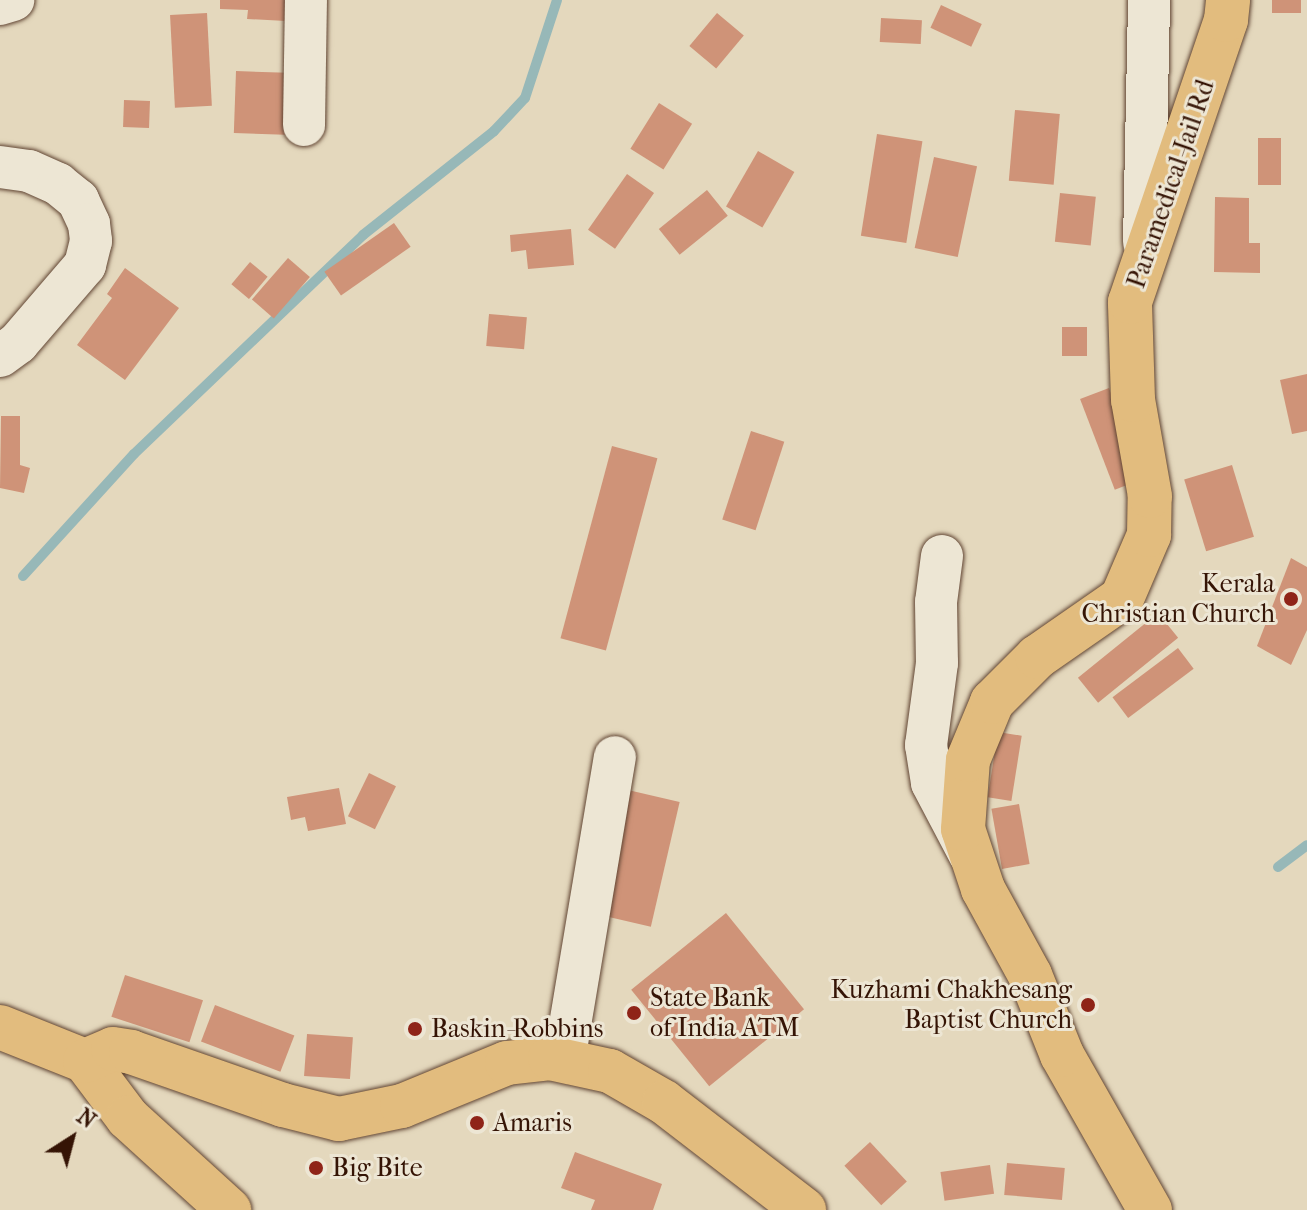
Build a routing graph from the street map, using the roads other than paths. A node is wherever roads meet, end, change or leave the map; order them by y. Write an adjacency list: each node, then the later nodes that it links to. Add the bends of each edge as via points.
1 (13, 0): 5 (street)
2 (306, 0): 6 (street)
3 (1149, 0): 8 (street)
4 (1228, 0): 8 (main road, Paramedical-Jail Rd, via 1226,20)
5 (0, 4)
6 (304, 125)
7 (0, 167): 9 (street, via 29,171 78,200 91,241 85,265 18,343)
8 (1142, 267): 12 (main road, Paramedical-Jail Rd, via 1130,302 1131,358 1150,496 1149,535 1122,598 1037,657 992,702 968,760 963,829)
9 (0, 356)
10 (942, 556): 12 (street, via 927,754 932,783)
11 (615, 757): 15 (street)
12 (974, 863): 18 (main road, Paramedical-Jail Rd, via 1030,975 1062,1055)
13 (0, 1027): 14 (main road)
14 (85, 1061): 15 (main road, via 113,1049 131,1052 339,1119 402,1106 507,1063); 16 (main road, via 128,1118)
15 (564, 1061): 17 (main road, via 610,1071 664,1102)
16 (229, 1210)
17 (804, 1210)
18 (1150, 1210)

